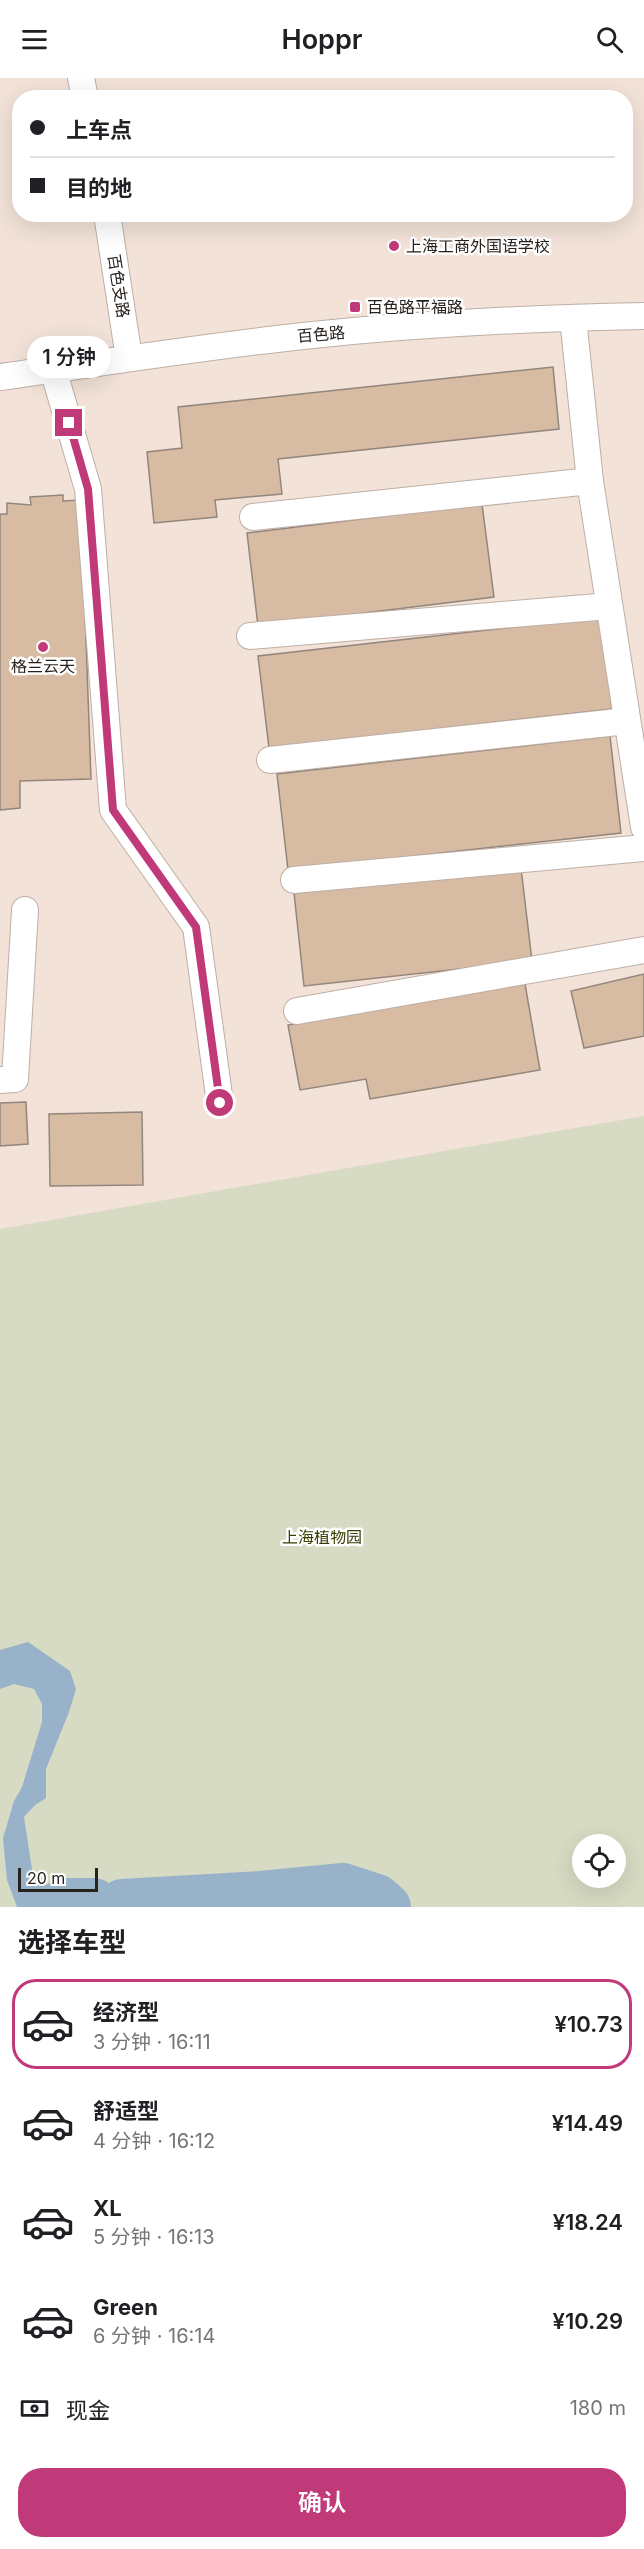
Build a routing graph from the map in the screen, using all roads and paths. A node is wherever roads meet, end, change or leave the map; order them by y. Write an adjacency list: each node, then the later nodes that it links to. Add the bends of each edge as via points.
1 (108, 222): 4 (street, 百色支路)
2 (644, 316): 3 (street, 百色路)
3 (573, 318): 4 (street, 百色路, via 305,336); 7 (street)
4 (129, 358): 5 (street, 百色路)
5 (53, 369): 6 (street, 百色路); 20 (street, via 88,489 113,810 196,927)
6 (0, 377)
7 (590, 481): 8 (street); 9 (street)
8 (253, 517)
9 (609, 606): 10 (street); 11 (street)
10 (250, 636)
11 (627, 721): 12 (street); 13 (street)
12 (270, 760)
13 (644, 827)
14 (644, 848): 15 (street)
15 (294, 880)
16 (25, 910): 19 (street, via 15,1079)
17 (644, 950): 18 (street)
18 (297, 1011)
19 (0, 1080)
20 (220, 1103)

